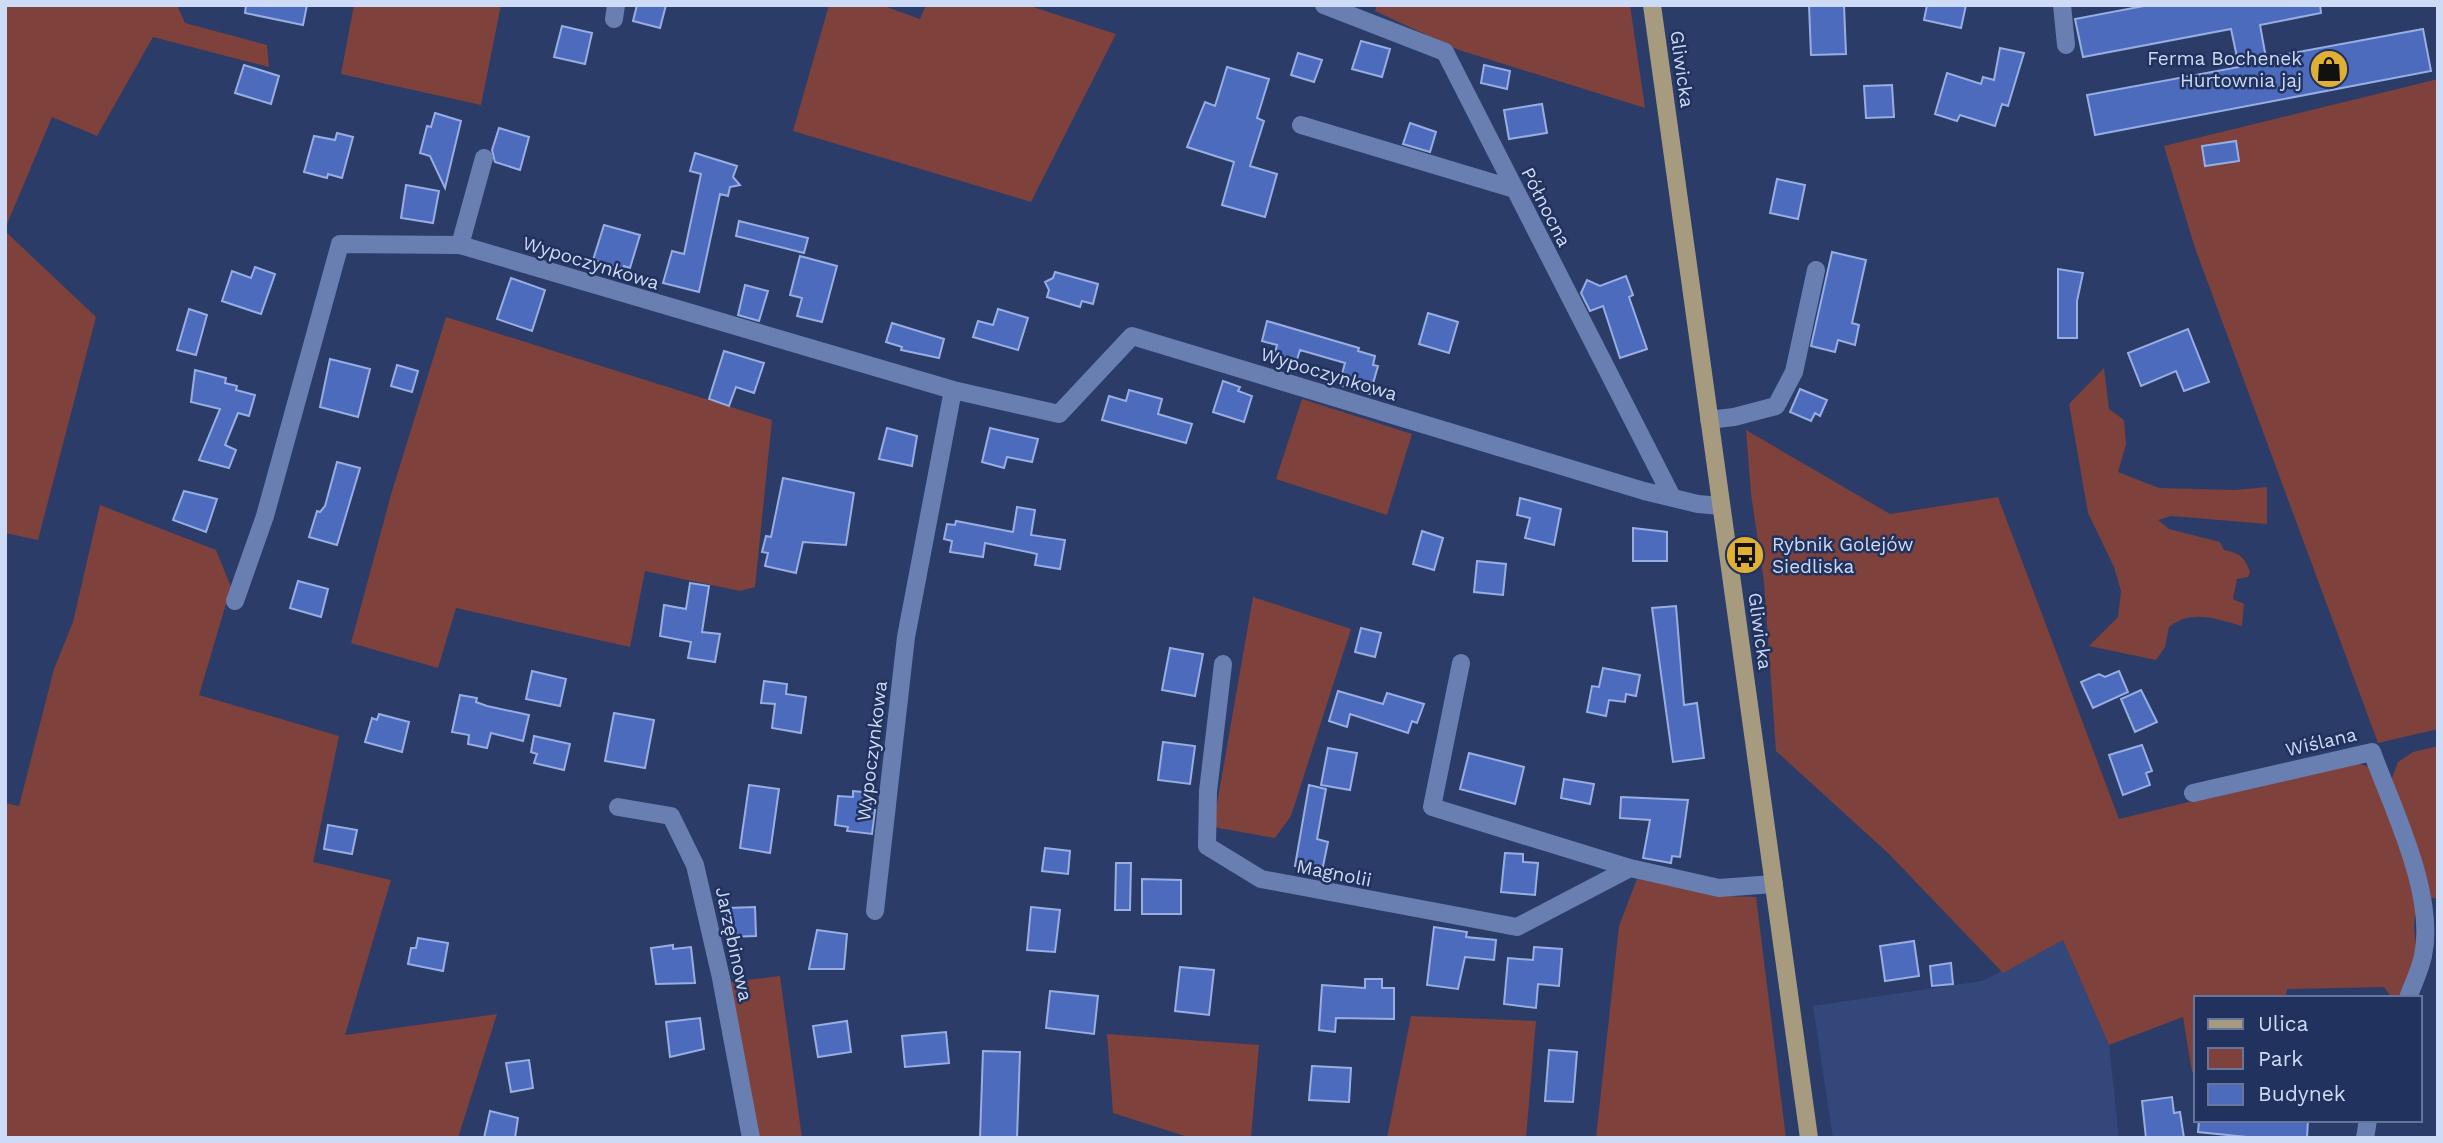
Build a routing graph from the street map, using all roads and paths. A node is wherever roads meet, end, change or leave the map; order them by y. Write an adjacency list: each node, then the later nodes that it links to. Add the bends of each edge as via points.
1 (1324, 5): 7 (street, Północna, via 1445,52)
2 (1652, 5): 11 (main road, Gliwicka)
3 (2062, 5): 4 (street)
4 (2066, 45)
5 (1301, 125): 7 (street)
6 (484, 158): 8 (street)
7 (1514, 189): 12 (street, Północna)
8 (460, 245): 10 (street, Wypoczynkowa); 14 (street, Wypoczynkowa, via 340,244 265,516)
9 (1816, 270): 11 (street, via 1794,372 1776,406)
10 (953, 390): 12 (street, Wypoczynkowa, via 1059,414 1132,336 1631,487); 21 (street, Wypoczynkowa, via 906,637)
11 (1709, 420): 13 (main road, Gliwicka)
12 (1671, 495): 13 (street, Wypoczynkowa)
13 (1721, 506): 20 (main road, Gliwicka)
14 (235, 601)
15 (1461, 663): 19 (street, via 1432,807)
16 (1223, 664): 19 (street, Magnolii, via 1208,791 1207,846 1261,879 1517,927)
17 (2193, 793): 22 (street, Wiślana, via 2372,752 2419,881 2423,955)
18 (618, 807): 23 (street, Jarzębinowa, via 671,816 695,865)
19 (1630, 868): 20 (street, via 1719,888)
20 (1774, 884): 24 (main road, Gliwicka)
21 (874, 911)
22 (2409, 996)
23 (751, 1138)
24 (1809, 1138)

